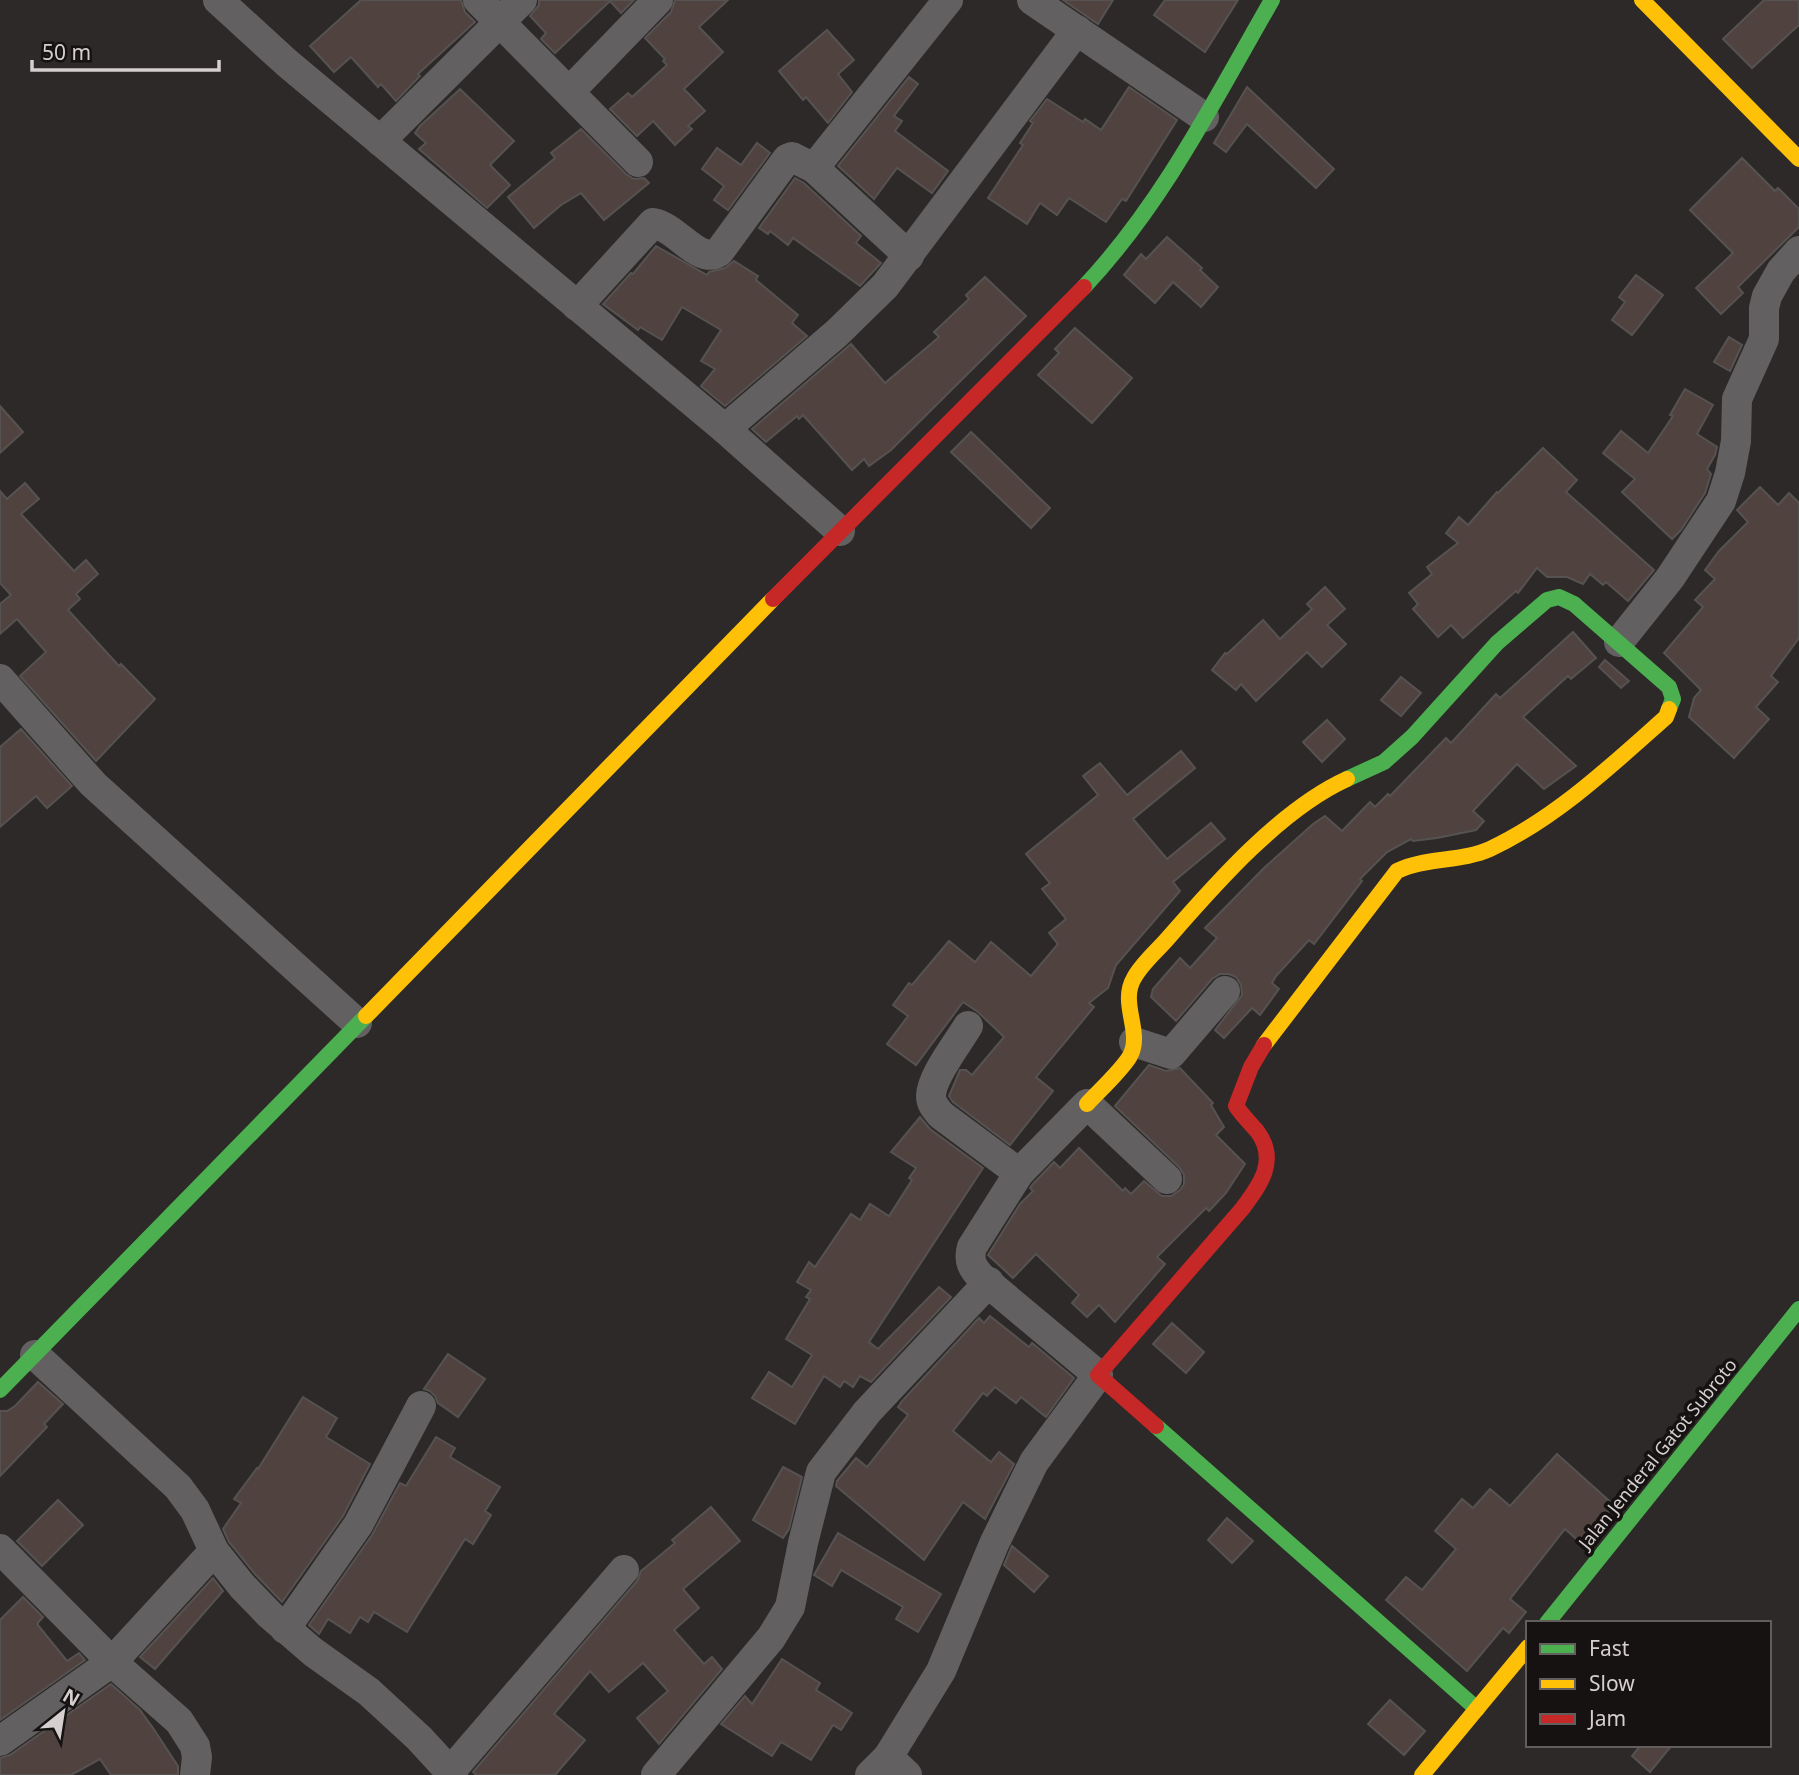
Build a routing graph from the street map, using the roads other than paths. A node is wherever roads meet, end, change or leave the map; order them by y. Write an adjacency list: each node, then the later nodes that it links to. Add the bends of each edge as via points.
1 (218, 0): 13 (street)
2 (478, 0): 9 (street)
3 (522, 0): 9 (street)
4 (658, 0): 11 (street)
5 (948, 0): 16 (street)
6 (1032, 0): 10 (street)
7 (1272, 0): 12 (street)
8 (1648, 3): 14 (street)
9 (501, 21): 11 (street); 13 (street)
10 (1077, 30): 12 (street); 18 (street)
11 (570, 91): 15 (street)
12 (1204, 117): 21 (street, via 1137,225 1098,272)
13 (380, 141): 19 (street)
14 (1799, 159)
15 (638, 162)
16 (814, 167): 18 (street); 19 (street, via 787,159 712,257 703,256 668,227 653,223)
17 (1799, 251): 22 (street, via 1767,296 1763,339 1737,399 1736,441 1721,501 1670,578)
18 (909, 256): 20 (street, via 862,311)
19 (577, 306): 20 (street)
20 (725, 429): 21 (street)
21 (840, 531): 25 (street)
22 (1619, 642): 27 (street, via 1567,599 1555,597 1543,604 1497,643 1384,762 1331,786 1300,807 1195,907 1133,979 1128,1000); 34 (street, via 1672,692 1673,705 1666,717 1601,775 1511,837 1488,850 1413,863 1397,872 1251,1067 1237,1106 1268,1145 1270,1158 1260,1183)
23 (0, 679): 25 (street, via 87,778)
24 (1225, 991): 27 (street, via 1171,1054)
25 (357, 1023): 33 (street)
26 (968, 1026): 29 (street, via 935,1082 930,1094 933,1104)
27 (1134, 1042): 28 (street, via 1130,1056)
28 (1087, 1104): 29 (street); 30 (street)
29 (1019, 1173): 31 (street, via 972,1247 971,1265)
30 (1167, 1179)
31 (989, 1282): 34 (street); 49 (street, via 867,1412 821,1472 790,1607 771,1638)
32 (1799, 1310): 40 (street, Jalan Jenderal Gatot Subroto)
33 (35, 1355): 35 (street); 38 (street, via 172,1480 195,1510)
34 (1098, 1375): 44 (street); 46 (street, via 1034,1462 994,1544 942,1671)
35 (0, 1390)
36 (421, 1406): 41 (street, via 358,1525)
37 (0, 1549): 43 (street)
38 (214, 1551): 41 (street); 43 (street)
39 (624, 1570): 47 (street)
40 (1549, 1621)
41 (285, 1629): 47 (street, via 369,1692)
42 (1526, 1649): 44 (street)
43 (112, 1662): 45 (street); 48 (street, via 187,1731 197,1757)
44 (1477, 1709): 50 (street)
45 (0, 1741)
46 (888, 1769)
47 (451, 1774)
48 (195, 1775)
49 (656, 1775)
50 (1422, 1775)

